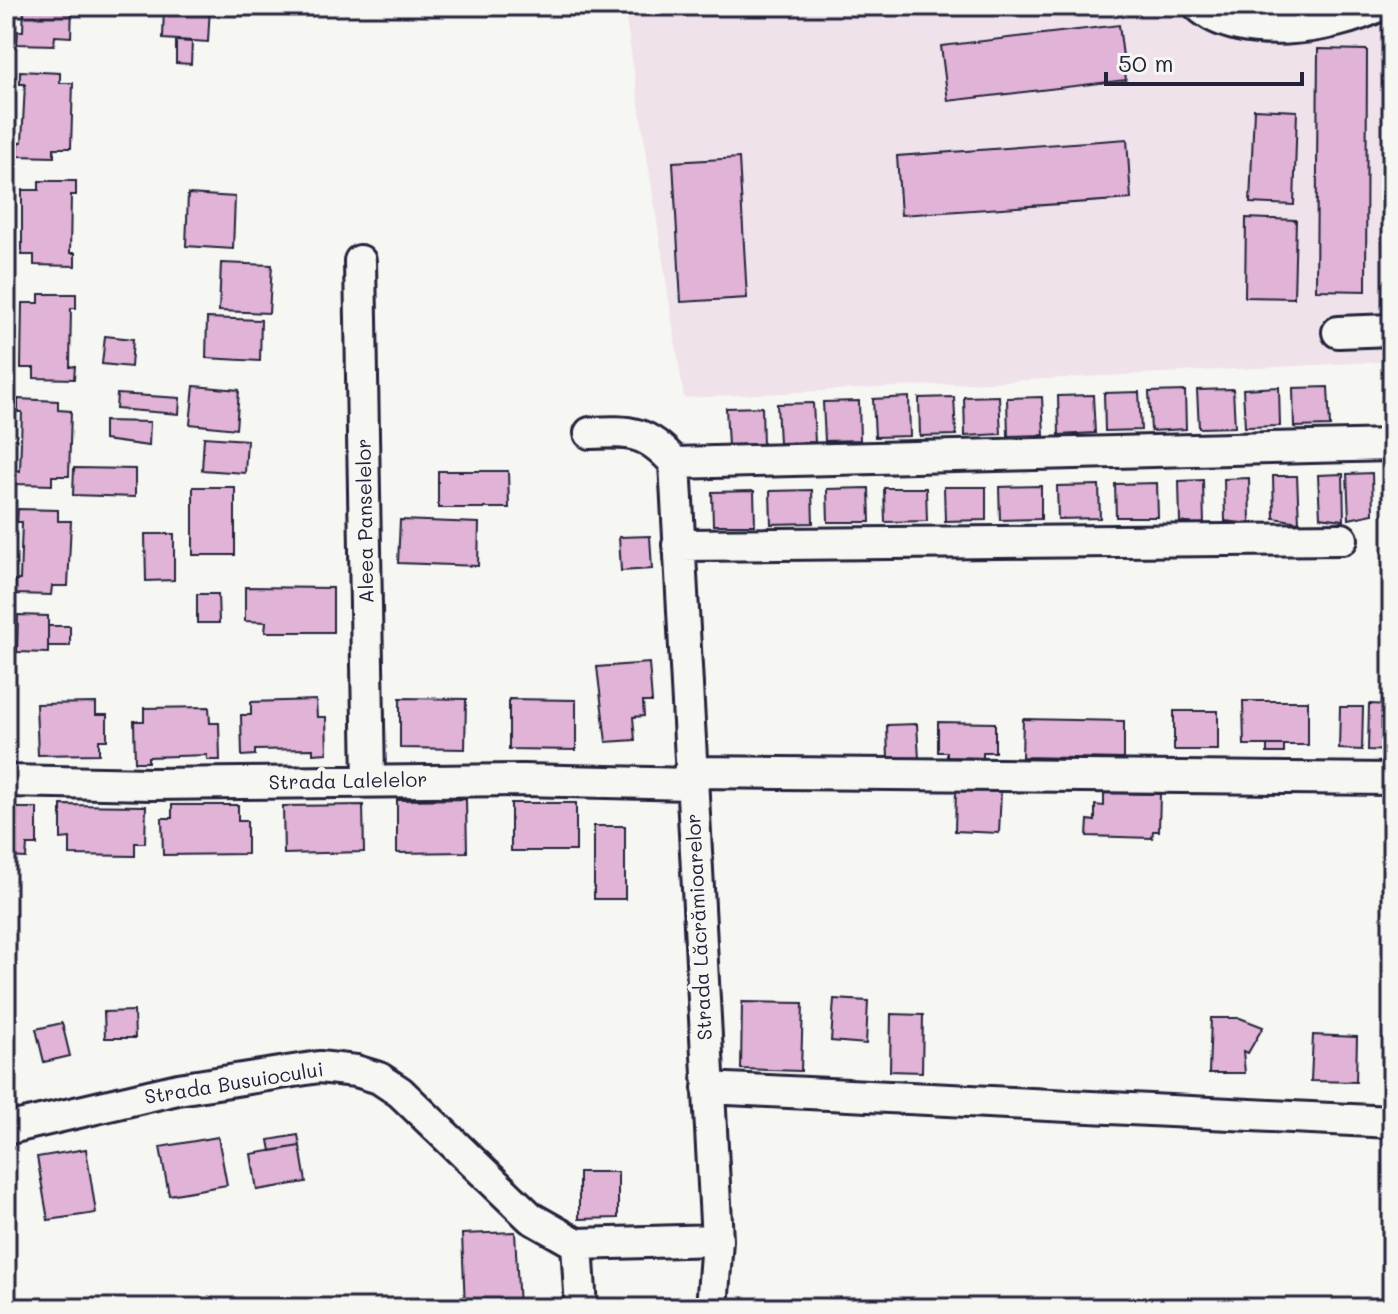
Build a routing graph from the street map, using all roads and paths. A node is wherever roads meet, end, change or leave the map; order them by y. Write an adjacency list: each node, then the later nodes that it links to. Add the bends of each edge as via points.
1 (1199, 6): 2 (street, via 1232,24 1265,29 1300,27)
2 (1378, 6)
3 (360, 261): 13 (street, Aleea Panselelor)
4 (1392, 330): 5 (street)
5 (1338, 332)
6 (590, 433): 8 (street, via 644,435)
7 (1392, 445): 8 (street)
8 (675, 463): 10 (street, Strada Lăcrămioarelor)
9 (1342, 539): 10 (street)
10 (678, 545): 11 (street, Strada Lăcrămioarelor)
11 (690, 778): 12 (street, Strada Lalelelor); 13 (street, Strada Lalelelor); 15 (street, Strada Lăcrămioarelor)
12 (1392, 779)
13 (369, 780): 14 (street, Strada Lalelelor)
14 (6, 781)
15 (708, 1088): 16 (street); 18 (street, Strada Lăcrămioarelor)
16 (1392, 1122)
17 (6, 1129): 19 (street, Strada Busuiocului, via 228,1079 341,1067 379,1078 400,1092 531,1218)
18 (717, 1240): 19 (street); 21 (street, Strada Lăcrămioarelor)
19 (577, 1244): 20 (street)
20 (581, 1308)
21 (712, 1308)

